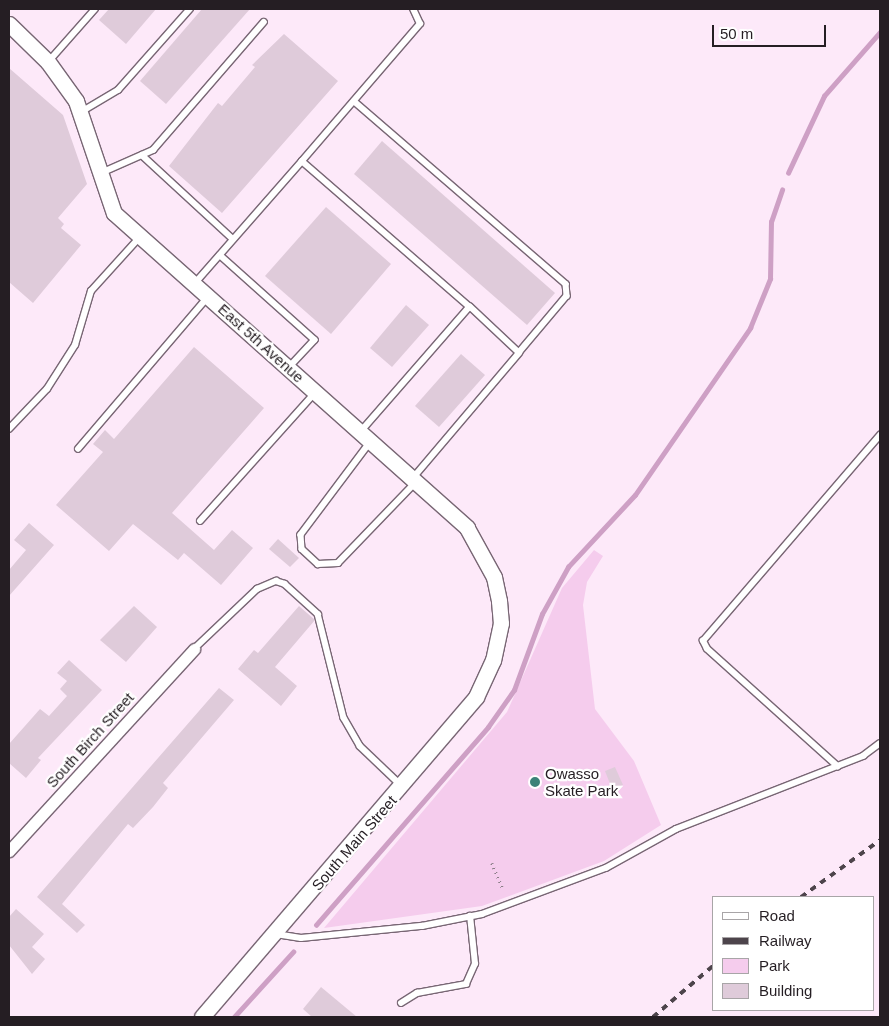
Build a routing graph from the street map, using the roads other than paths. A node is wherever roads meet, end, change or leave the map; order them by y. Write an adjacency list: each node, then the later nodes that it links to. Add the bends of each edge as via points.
1 (95, 9): 6 (lane)
2 (190, 9): 8 (lane, via 118,90)
3 (413, 9): 7 (lane, via 420,24)
4 (264, 22): 9 (lane, via 153,150)
5 (9, 24): 6 (street, East 5th Avenue)
6 (48, 62): 8 (street, East 5th Avenue)
7 (354, 100): 10 (lane); 18 (lane, via 566,284 567,296)
8 (81, 112): 11 (street, East 5th Avenue)
9 (142, 155): 11 (lane); 13 (lane)
10 (302, 161): 13 (lane); 17 (lane)
11 (99, 174): 12 (street, East 5th Avenue, via 114,213)
12 (140, 236): 15 (street, East 5th Avenue); 21 (lane, via 91,291 75,345 47,390)
13 (233, 239): 14 (lane)
14 (220, 254): 15 (lane); 19 (lane, via 314,340)
15 (194, 284): 16 (street, East 5th Avenue)
16 (209, 297): 19 (street, East 5th Avenue); 24 (lane)
17 (470, 307): 18 (lane); 23 (lane)
18 (519, 353): 25 (lane)
19 (289, 368): 20 (street, East 5th Avenue)
20 (316, 392): 23 (street, East 5th Avenue); 26 (lane)
21 (9, 428)
22 (880, 435): 30 (lane, via 703,640 707,649)
23 (366, 437): 25 (street, East 5th Avenue); 25 (lane, via 301,536 302,549 318,564 338,563)
24 (78, 449)
25 (414, 480): 28 (street, East 5th Avenue, via 467,528 494,577 501,623)
26 (200, 521)
27 (194, 649): 31 (lane, via 257,589 276,581 285,584 318,614 344,718 360,746); 32 (street, South Birch Street)
28 (493, 660): 31 (street, South Main Street, via 476,697)
29 (880, 743): 30 (lane)
30 (838, 767): 33 (lane, via 710,814 606,868 544,894)
31 (402, 786): 34 (street, South Main Street)
32 (9, 851)
33 (470, 916): 34 (lane, via 422,926 301,938); 35 (lane, via 475,964 466,984 417,993)
34 (274, 934): 36 (street, South Main Street)
35 (401, 1003)
36 (202, 1017)

